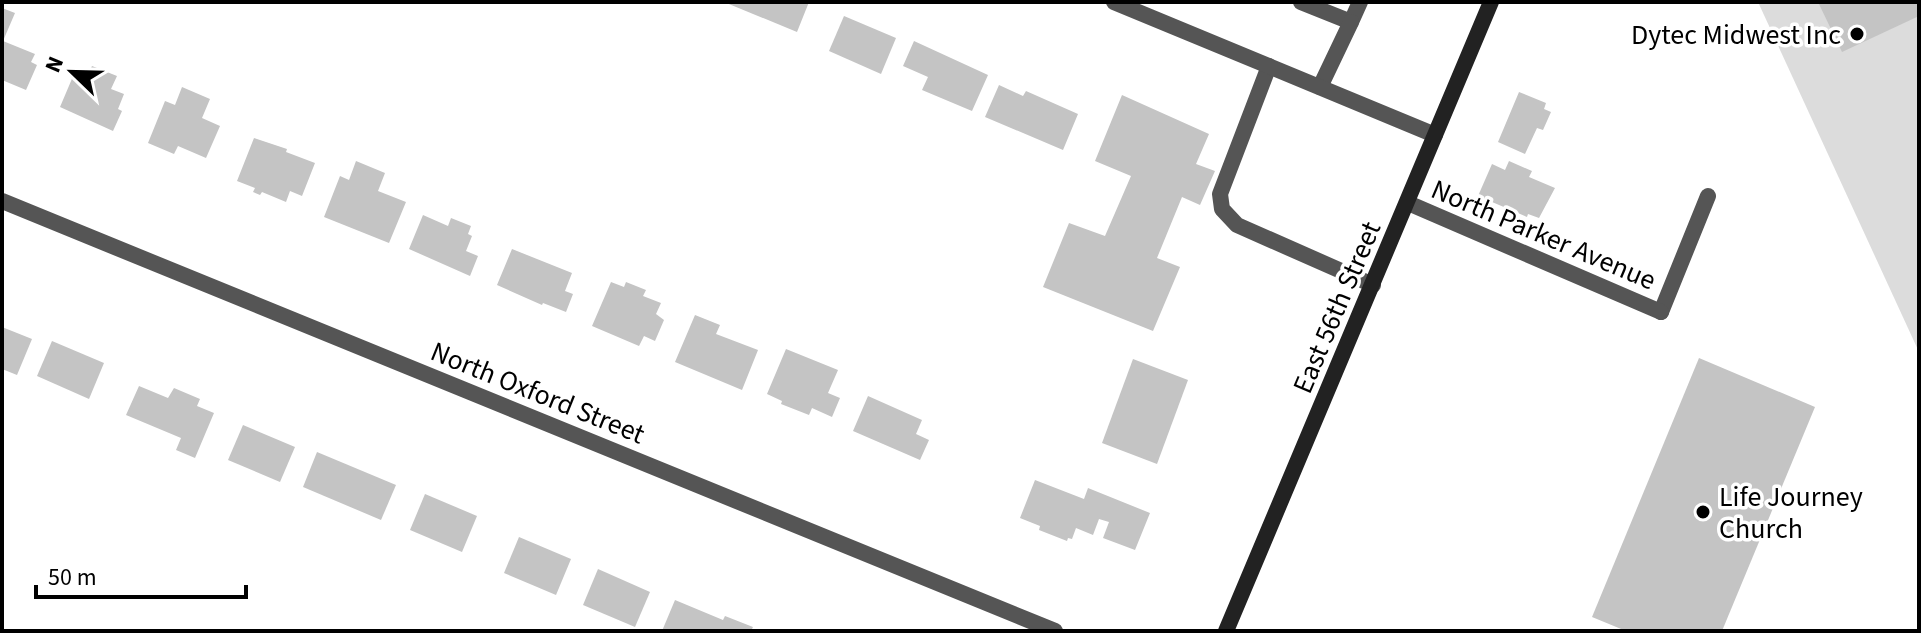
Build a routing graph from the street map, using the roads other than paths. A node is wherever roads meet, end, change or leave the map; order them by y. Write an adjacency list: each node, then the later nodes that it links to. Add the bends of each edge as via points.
1 (1114, 2): 6 (street, North Parker Avenue)
2 (1301, 2): 5 (street)
3 (1360, 2): 5 (street)
4 (1491, 2): 8 (street, East 56th Street)
5 (1351, 22): 7 (street)
6 (1269, 66): 7 (street, North Parker Avenue); 12 (street, via 1220,194 1222,209 1237,225)
7 (1320, 87): 8 (street, North Parker Avenue)
8 (1435, 135): 11 (street, East 56th Street)
9 (1708, 196): 11 (street, North Parker Avenue, via 1661,312)
10 (2, 201): 13 (street, North Oxford Street)
11 (1408, 203): 12 (street, East 56th Street)
12 (1373, 285): 14 (street, East 56th Street)
13 (1055, 631)
14 (1226, 631)

